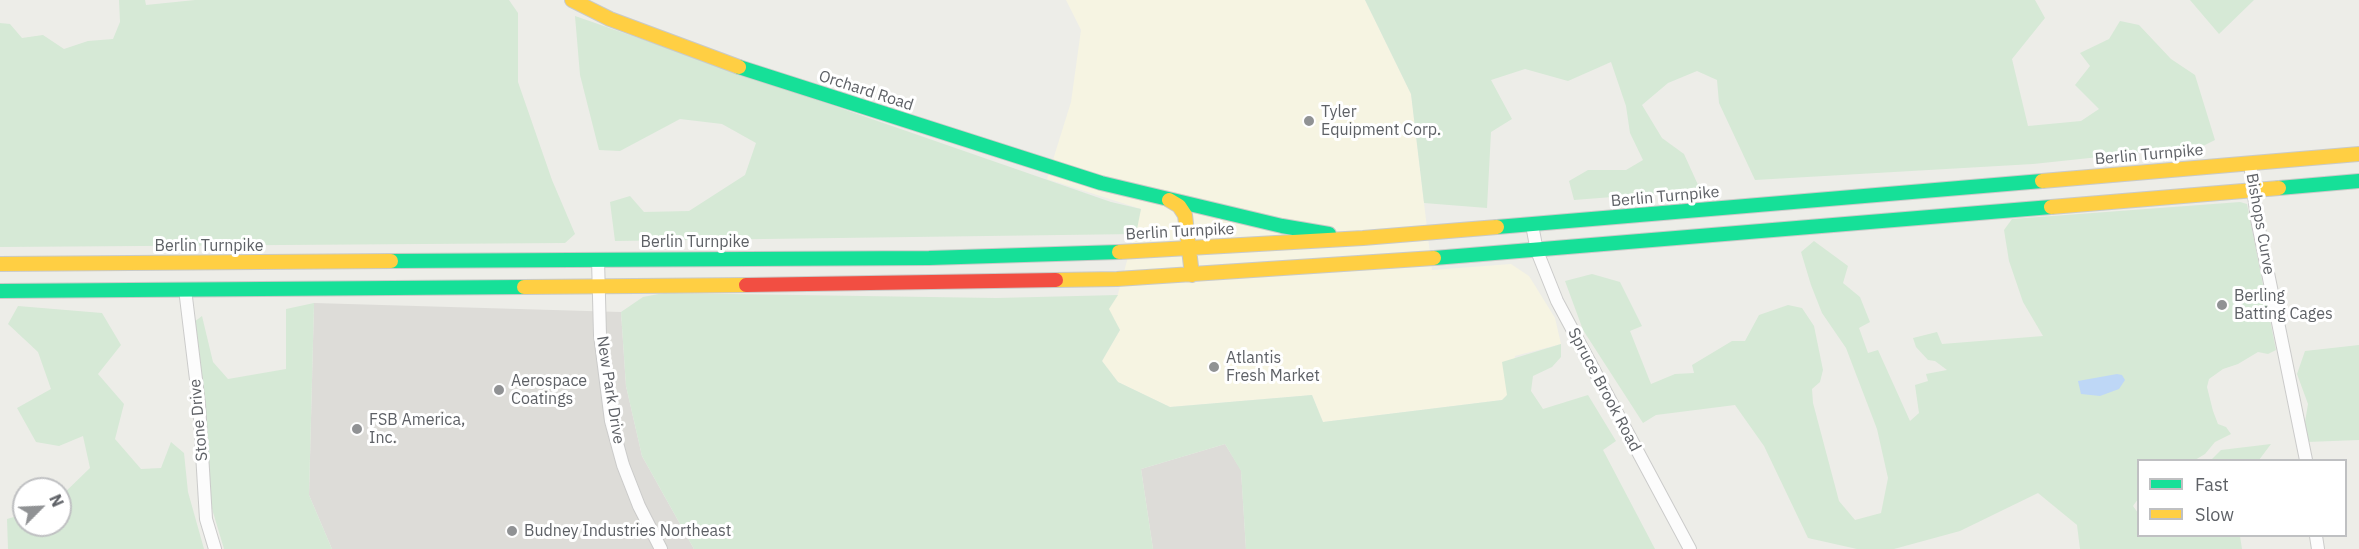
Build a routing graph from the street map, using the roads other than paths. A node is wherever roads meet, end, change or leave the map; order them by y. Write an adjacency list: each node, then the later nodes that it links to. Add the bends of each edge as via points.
1 (572, 0): 6 (main road, Orchard Road, via 630,27 741,68 1050,167)
2 (2359, 154): 3 (main road, Berlin Turnpike)
3 (2250, 163): 5 (street, Bishops Curve); 7 (main road, Berlin Turnpike)
4 (2359, 181): 5 (main road)
5 (2253, 190): 10 (main road); 17 (street, Bishops Curve)
6 (1156, 196): 8 (main road, Orchard Road, via 1282,226); 9 (main road, Orchard Road, via 1179,206 1185,215)
7 (1532, 225): 8 (main road, Berlin Turnpike); 10 (street, Spruce Brook Road)
8 (1363, 238): 9 (main road, Berlin Turnpike)
9 (1190, 248): 11 (main road, Berlin Turnpike, via 982,257); 13 (main road, Orchard Road)
10 (1537, 251): 13 (main road); 20 (street, Spruce Brook Road, via 1569,325)
11 (598, 259): 12 (main road, Berlin Turnpike); 14 (street, New Park Drive)
12 (0, 264)
13 (1192, 275): 14 (main road, via 993,282)
14 (598, 286): 15 (main road); 19 (street, New Park Drive, via 611,421 635,496)
15 (185, 290): 16 (main road); 18 (street, Stone Drive, via 199,404 206,519)
16 (0, 291)
17 (2306, 459)
18 (214, 549)
19 (661, 549)
20 (1690, 549)

